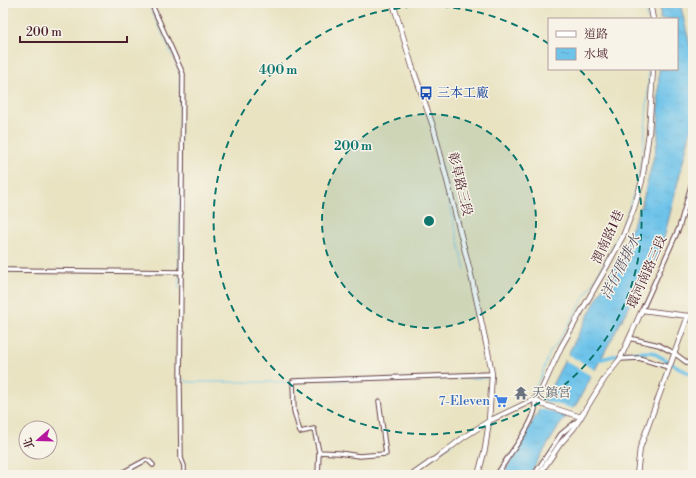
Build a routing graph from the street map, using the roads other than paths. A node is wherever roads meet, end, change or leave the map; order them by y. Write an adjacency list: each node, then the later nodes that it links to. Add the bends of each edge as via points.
1 (151, 3): 10 (street, via 183,74)
2 (393, 3): 19 (street, 彰草路三段, via 434,129 471,275)
3 (650, 3): 6 (street)
4 (692, 3): 5 (street)
5 (693, 8)
6 (653, 18)
7 (653, 70): 20 (street, 渭南路1巷, via 647,147 642,181 634,208 623,236)
8 (693, 179): 11 (street, 環河南路三段, via 679,228)
9 (3, 270): 10 (street)
10 (182, 272): 28 (street, via 180,386 181,458)
11 (642, 310): 13 (street); 14 (street, 環河南路三段)
12 (693, 314): 13 (street)
13 (688, 316): 15 (street)
14 (628, 340): 15 (street, via 659,345); 16 (street, 環河南路三段)
15 (674, 354): 17 (street); 18 (street)
16 (620, 358): 17 (street, via 640,358); 22 (street, 環河南路三段)
17 (669, 366): 36 (street, via 640,448)
18 (693, 368)
19 (492, 374): 23 (street, 彰草路三段); 24 (street, via 293,381 294,412 300,432 314,429)
20 (535, 399): 22 (street, via 541,404); 23 (street); 33 (street, via 535,408 528,427)
21 (379, 401): 24 (street, via 386,454 359,456)
22 (581, 417): 34 (street, via 561,434); 35 (street, 環河南路三段)
23 (489, 419): 26 (street); 32 (street, 彰草路三段)
24 (319, 452): 29 (street)
25 (152, 465): 27 (street, via 146,460)
26 (421, 468): 30 (street); 31 (street)
27 (118, 475)
28 (184, 475)
29 (318, 475)
30 (412, 475)
31 (419, 475)
32 (478, 475)
33 (497, 475)
34 (534, 475)
35 (539, 475)
36 (637, 475)

